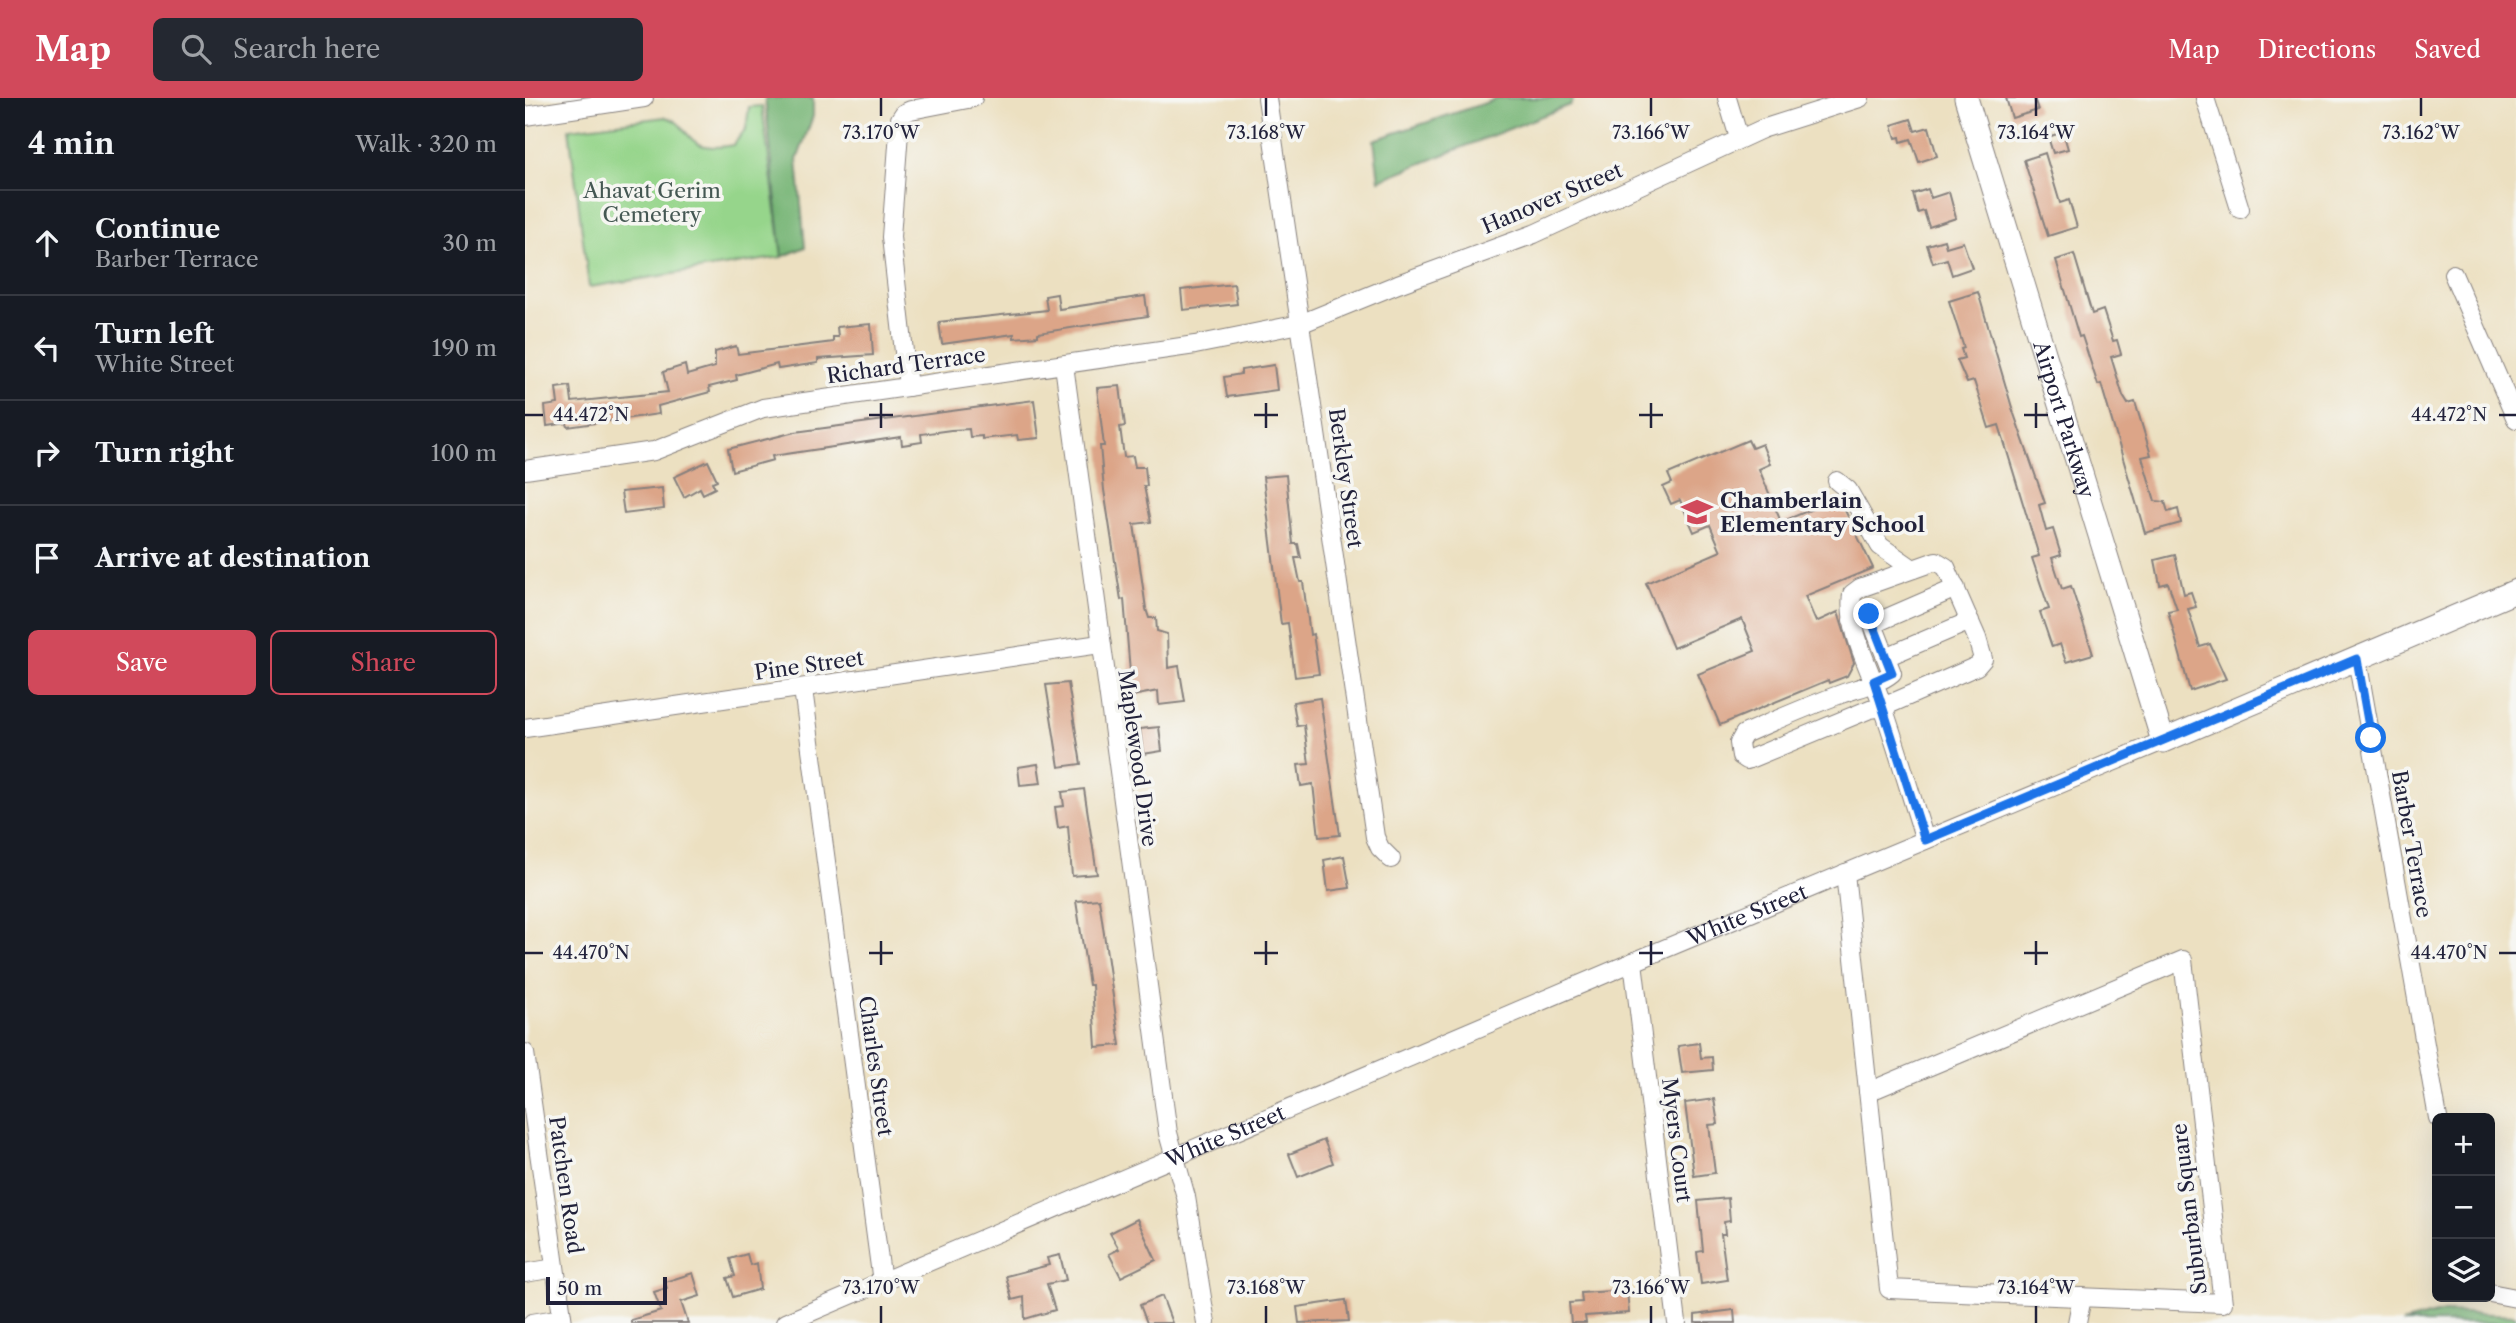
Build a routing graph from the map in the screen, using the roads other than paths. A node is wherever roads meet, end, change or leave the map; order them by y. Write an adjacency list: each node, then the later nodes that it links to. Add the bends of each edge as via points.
1 (644, 98): 8 (street)
2 (973, 98): 14 (street, via 911,110 900,119 891,237)
3 (1267, 98): 12 (street, Berkley Street)
4 (1727, 98): 9 (street)
5 (1860, 98): 9 (street, Hanover Street)
6 (1966, 98): 31 (main road, Airport Parkway)
7 (2205, 98): 10 (street)
8 (525, 116)
9 (1739, 138): 12 (street, Hanover Street, via 1534,234)
10 (2240, 209)
11 (2453, 274): 15 (street)
12 (1300, 324): 13 (street, Richard Terrace); 33 (street, Berkley Street, via 1375,837)
13 (1063, 365): 14 (street, Richard Terrace); 24 (street, Maplewood Drive)
14 (908, 387): 16 (street, Richard Terrace, via 763,408 654,451)
15 (2516, 419)
16 (525, 470)
17 (1837, 481): 18 (street, via 1849,490 1880,546)
18 (1913, 569): 19 (street, via 1936,561 1947,567); 21 (street, via 1852,594)
19 (1956, 589): 22 (street); 23 (street)
20 (2516, 591): 26 (main road, White Street)
21 (1852, 620): 23 (street, via 1869,614); 27 (street)
22 (1970, 621): 25 (street); 29 (street, via 1983,659 1977,666)
23 (1873, 624): 25 (street)
24 (1100, 644): 28 (street, Pine Street); 39 (street, Maplewood Drive)
25 (1886, 657): 27 (street, via 1892,673)
26 (2357, 659): 31 (main road, White Street); 38 (street, Barber Terrace)
27 (1874, 681): 29 (street); 29 (street, via 1744,734 1739,743 1741,756 1747,760)
28 (803, 689): 30 (street, Pine Street); 42 (street, Charles Street)
29 (1883, 707): 32 (street)
30 (525, 728)
31 (2163, 741): 32 (street, White Street)
32 (1925, 840): 34 (street, White Street)
33 (1391, 859)
34 (1845, 873): 35 (street, White Street); 37 (street, Suburban Square)
35 (1633, 962): 39 (street, White Street); 50 (street, Myers Court)
36 (525, 1053): 40 (street, Patchen Road)
37 (1868, 1092): 44 (street, Suburban Square, via 1889,1289); 44 (street, Suburban Square, via 2183,960 2223,1303)
38 (2437, 1113)
39 (1173, 1157): 42 (street, White Street); 49 (street, Maplewood Drive, via 1186,1197)
40 (555, 1268): 41 (street); 46 (street, Patchen Road)
41 (525, 1273)
42 (882, 1282): 48 (street, White Street)
43 (2495, 1294): 45 (street)
44 (2082, 1297): 51 (street)
45 (2516, 1298)
46 (562, 1320): 47 (street)
47 (532, 1323)
48 (785, 1323)
49 (1206, 1323)
50 (1677, 1323)
51 (2077, 1323)

